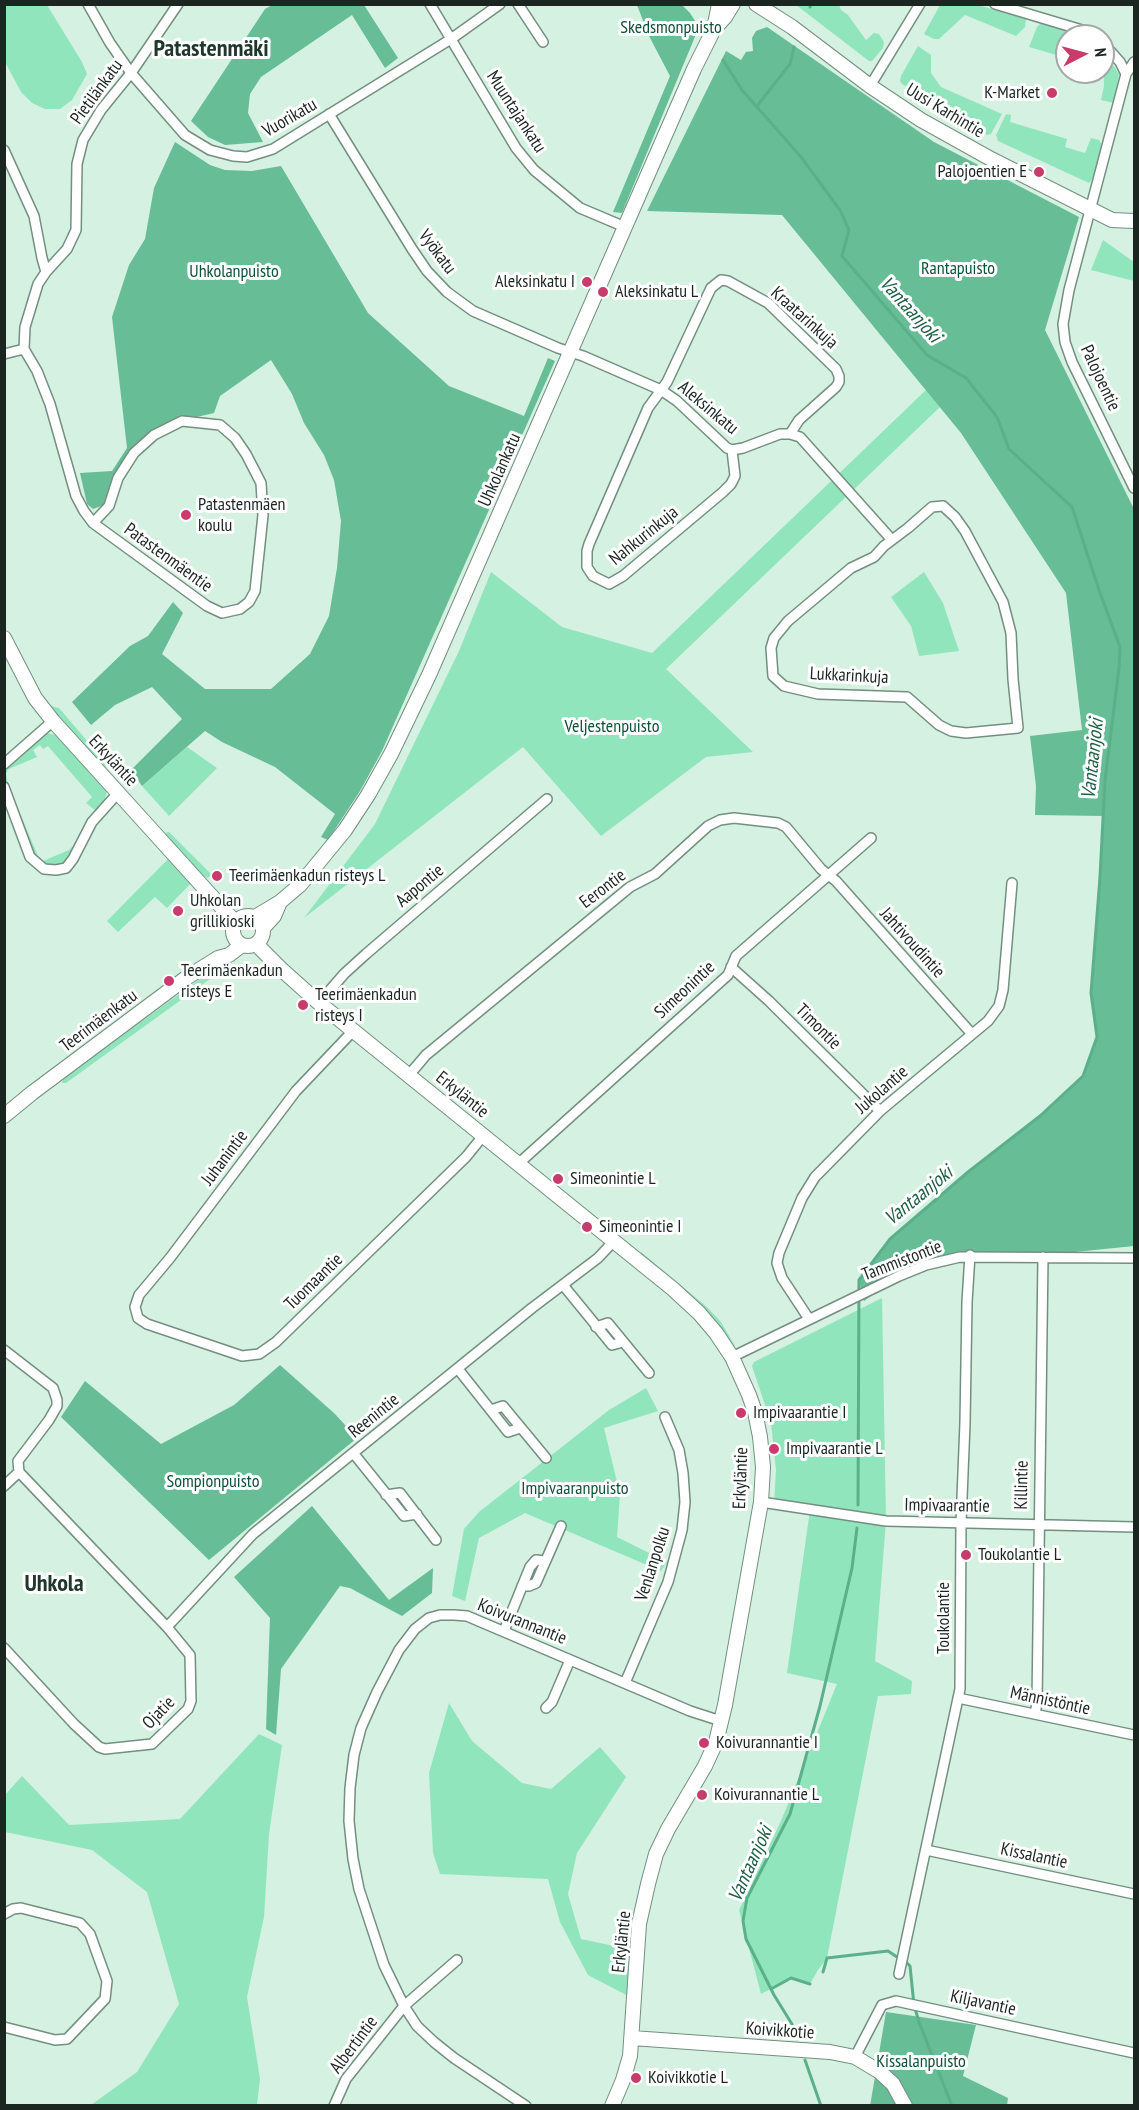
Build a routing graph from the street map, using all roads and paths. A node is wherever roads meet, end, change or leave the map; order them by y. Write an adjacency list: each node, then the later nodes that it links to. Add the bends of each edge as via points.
1 (88, 4): 19 (street, Vuorikatu)
2 (178, 4): 19 (street, Pietilänkatu)
3 (430, 4): 15 (street, Muuntajankatu)
4 (500, 4): 15 (street)
5 (518, 4): 16 (street)
6 (719, 4): 14 (street, Uhkolankatu)
7 (733, 4): 14 (street, Uhkolankatu)
8 (756, 4): 13 (street, Uusi Karhintie)
9 (775, 4): 13 (street, Uusi Karhintie)
10 (920, 4): 21 (street)
11 (995, 4): 12 (street)
12 (1062, 24)
13 (792, 27): 21 (street, Uusi Karhintie)
14 (714, 29): 26 (street, Uhkolankatu)
15 (451, 39): 22 (street, Vuorikatu); 26 (street, Muuntajankatu, via 516,148 534,170 580,208)
16 (543, 42)
17 (1115, 56): 20 (street)
18 (1134, 62): 20 (street, Palojoentie)
19 (131, 73): 22 (street, Vuorikatu, via 185,135 210,150 233,156 256,155 273,148); 27 (street, Pietilänkatu, via 100,110 82,140 77,164 76,230 67,249)
20 (1126, 74): 24 (street, Palojoentie)
21 (870, 86): 24 (street, Uusi Karhintie, via 991,159)
22 (329, 114): 29 (street, Vyökatu, via 412,249 447,292 472,311)
23 (4, 150): 27 (street, via 34,216)
24 (1091, 208): 25 (street, Uusi Karhintie, via 1114,209); 34 (street, Palojoentie, via 1069,290 1063,324 1065,342)
25 (1134, 220)
26 (625, 227): 29 (street, Uhkolankatu)
27 (46, 272): 28 (street, via 38,284 25,327)
28 (24, 349): 30 (street); 35 (street, Patastenmäentie, via 50,404 76,496)
29 (571, 352): 31 (street, Aleksinkatu); 46 (street, Uhkolankatu, via 391,754 345,830 300,885)
30 (4, 354)
31 (661, 390): 32 (street, Kraatarinkuja, via 711,288 722,280 728,281 768,303 839,376 836,387); 33 (street, Aleksinkatu); 33 (street, Nahkurinkuja, via 648,408 586,551 587,567 593,576 609,584 623,576 723,492 735,476)
32 (790, 434): 33 (street, Aleksinkatu); 36 (street, via 807,443)
33 (732, 450)
34 (1133, 482)
35 (93, 523): 35 (street, Patastenmäentie, via 222,613 240,609 255,591 263,515 261,483 235,438 220,425 182,421 154,435 134,453 118,478 109,506)
36 (892, 540): 36 (street, Lukkarinkuja, via 932,507 943,506 965,531 1009,620 1018,728 951,731 907,697 819,694 784,686 773,676 771,648 788,621 851,568 874,556)
37 (4, 638): 38 (street, Erkyläntie, via 35,698)
38 (53, 721): 39 (street); 41 (street, Erkyläntie)
39 (4, 764)
40 (4, 788): 41 (street, via 30,857 45,869 56,870 66,868 92,822)
41 (118, 793): 47 (street, Erkyläntie)
42 (547, 799): 50 (street, Aapontie, via 366,954)
43 (871, 838): 44 (street, Simeonintie)
44 (829, 874): 49 (street, Simeonintie, via 736,956); 52 (street, Jahtivoudintie); 53 (street, Eerontie, via 778,823 720,820 708,826 655,874 630,887 426,1055)
45 (1012, 883): 52 (street, Jukolantie, via 999,1006 988,1021)
46 (259, 923): 47 (street, Uhkolankatu, via 246,915); 48 (street, via 262,937)
47 (237, 934): 48 (street, via 251,946); 55 (street, Teerimäenkatu, via 222,947 218,958)
48 (256, 944): 50 (street, Erkyläntie)
49 (731, 967): 54 (street, Timontie); 57 (street, Simeonintie, via 728,975)
50 (319, 1003): 51 (street, Erkyläntie)
51 (354, 1030): 53 (street, Erkyläntie); 63 (street, Juhanintie, via 296,1091 139,1295)
52 (971, 1033): 54 (street, Jukolantie)
53 (409, 1075): 56 (street, Erkyläntie)
54 (880, 1112): 64 (street, Jukolantie, via 815,1178 802,1198 779,1253 777,1263 782,1278)
55 (4, 1116)
56 (483, 1136): 57 (street, Erkyläntie); 63 (street, Tuomaantie, via 276,1342 259,1354 242,1356 147,1324)
57 (518, 1164): 58 (street, Erkyläntie)
58 (613, 1242): 62 (street, Reenintie); 66 (street, Erkyläntie, via 699,1313)
59 (970, 1255): 60 (street, Tammistontie); 64 (street, Tammistontie, via 926,1265); 75 (street, Toukolantie)
60 (1043, 1257): 61 (street, Tammistontie); 76 (street, Killintie)
61 (1134, 1258)
62 (562, 1285): 67 (street, Reenintie); 68 (street, via 596,1327 608,1323)
63 (136, 1313)
64 (809, 1319): 66 (street, Tammistontie)
65 (4, 1350): 72 (street, via 56,1393 57,1406 18,1461)
66 (732, 1357): 74 (street, Erkyläntie, via 749,1395 760,1437)
67 (458, 1369): 70 (street, Reenintie); 71 (street, via 491,1410 503,1406)
68 (649, 1373)
69 (665, 1417): 84 (street, Venlanpolku, via 684,1473 682,1530 668,1582)
70 (354, 1454): 79 (street, via 386,1495 400,1492); 80 (street, Reenintie, via 253,1534)
71 (546, 1458)
72 (19, 1472): 73 (street); 80 (street)
73 (4, 1486)
74 (760, 1502): 75 (street, Impivaarantie, via 885,1521); 88 (street, Erkyläntie)
75 (961, 1523): 76 (street, Impivaarantie); 85 (street, Toukolantie)
76 (1038, 1525): 78 (street, Impivaarantie); 87 (street, Killintie)
77 (561, 1526): 81 (street, via 545,1561 536,1560 530,1566)
78 (1134, 1527)
79 (436, 1540)
80 (167, 1627): 82 (street, Ojatie, via 190,1655 191,1701 188,1709 146,1746 99,1747)
81 (504, 1631): 83 (street, Koivurannantie); 95 (street, Koivurannantie, via 467,1616 429,1618 399,1650 361,1728 350,1788 353,1859 384,1965)
82 (4, 1648)
83 (570, 1660): 84 (street, Koivurannantie); 86 (street)
84 (625, 1683): 88 (street, Koivurannantie)
85 (958, 1698): 87 (street, Männistöntie); 90 (street, Toukolantie)
86 (546, 1708)
87 (1035, 1714): 89 (street, Männistöntie)
88 (722, 1721): 97 (street, Erkyläntie, via 705,1766 660,1845 648,1884 639,1924)
89 (1134, 1735)
90 (926, 1850): 91 (street, Kissalantie); 94 (street, Toukolantie)
91 (1134, 1894)
92 (4, 1914): 96 (street, via 21,1908 80,1923 90,1934 107,1981 105,2000 67,2039 55,2040)
93 (457, 1960): 95 (street)
94 (899, 1974)
95 (404, 2006): 100 (street, Albertintie, via 346,2079); 101 (street, Koivurannantie, via 434,2042)
96 (4, 2027)
97 (632, 2038): 99 (street, Koivikkotie); 102 (street, Erkyläntie, via 623,2080)
98 (1134, 2053): 99 (street, Kiljavantie, via 896,2001 882,2005)
99 (855, 2057): 103 (street, Koivikkotie, via 893,2084)
100 (334, 2106)
101 (526, 2106)
102 (612, 2106)
103 (904, 2106)

